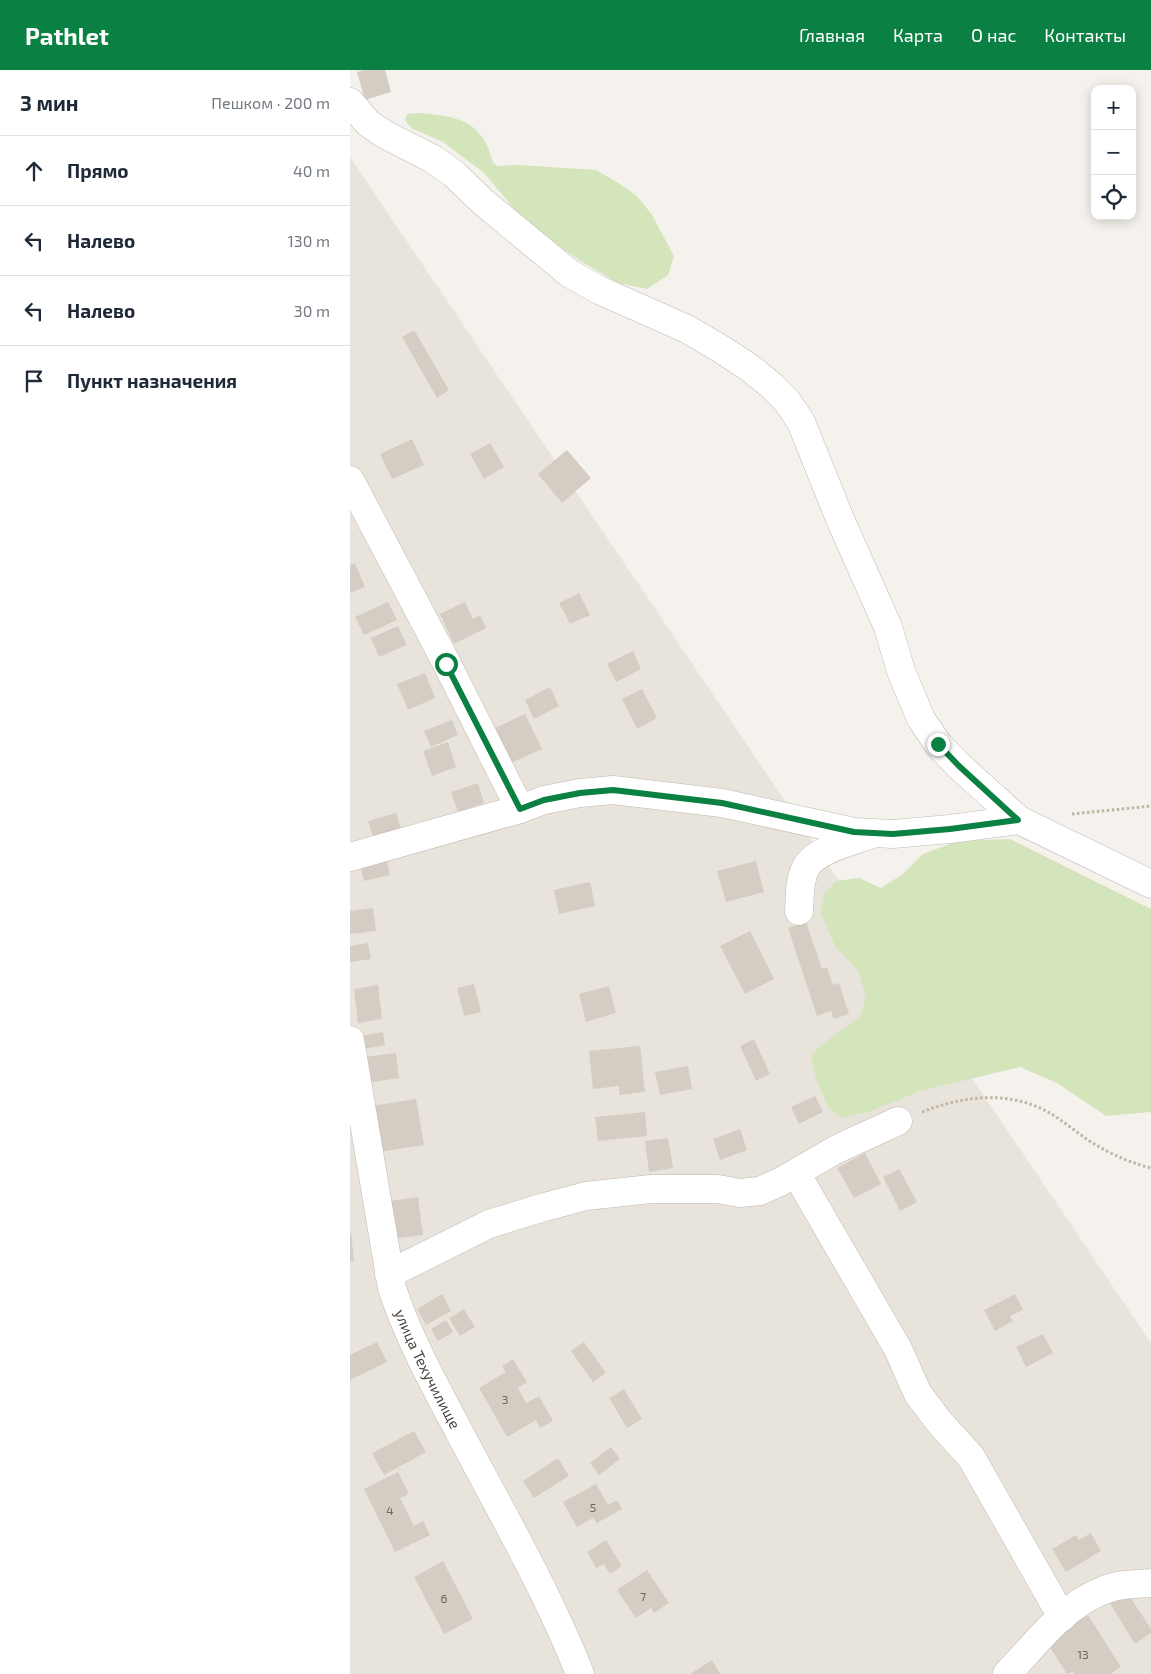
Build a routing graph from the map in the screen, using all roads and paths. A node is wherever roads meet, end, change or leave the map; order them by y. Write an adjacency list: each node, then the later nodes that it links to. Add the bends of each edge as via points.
1 (350, 102): 6 (street, via 368,123 454,174 569,273 721,349 750,368 786,400 801,422 888,627 901,671 921,719 959,766)
2 (350, 480): 4 (street)
3 (1151, 806): 5 (path)
4 (520, 809): 7 (street, via 544,800 613,790 722,803 854,832); 8 (street)
5 (1066, 815)
6 (1018, 820): 7 (street, via 950,829); 9 (street)
7 (877, 833): 10 (street, via 843,844 812,860 802,879)
8 (350, 857)
9 (1151, 884)
10 (799, 911)
11 (350, 1040): 15 (street, улица Техучилище)
12 (898, 1121): 13 (path, via 966,1098 1023,1101 1046,1111 1121,1159); 14 (street, via 837,1149)
13 (1151, 1168)
14 (796, 1173): 15 (street, via 760,1191 651,1189 586,1196 489,1224); 17 (street, via 898,1349 918,1394 971,1457)
15 (389, 1274): 19 (street, улица Техучилище, via 400,1313 439,1395 548,1602)
16 (1151, 1583): 17 (street, via 1126,1584 1102,1590 1081,1601)
17 (1062, 1617): 18 (street)
18 (1022, 1668)
19 (580, 1674)

